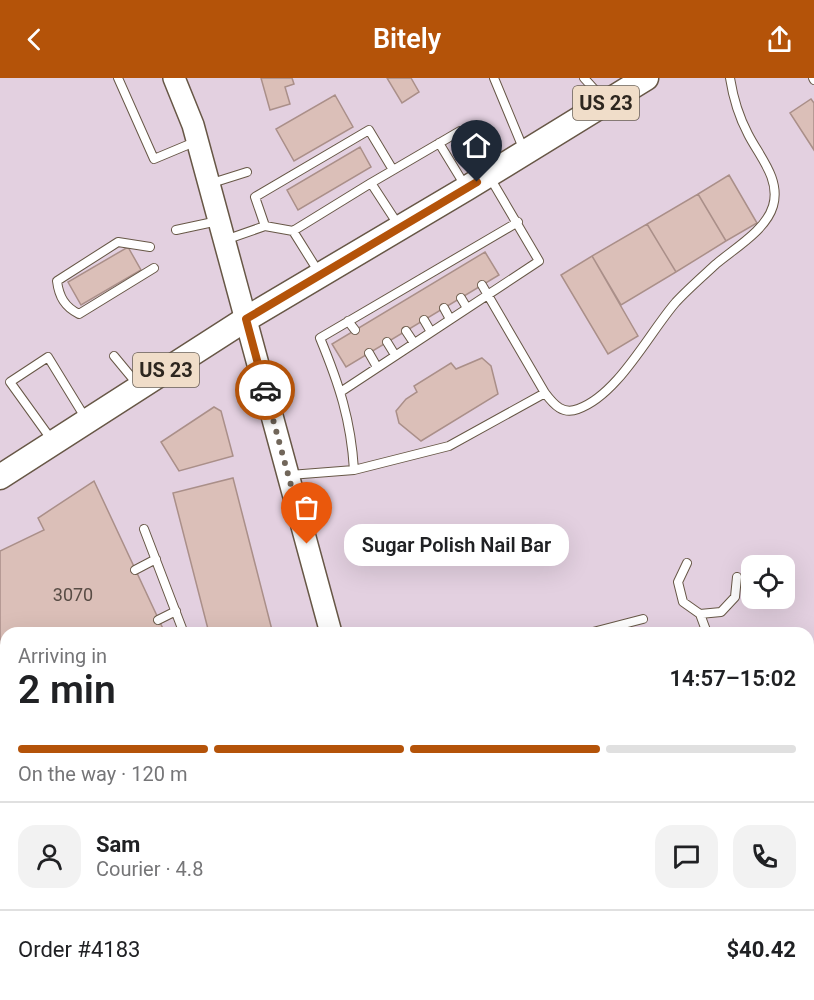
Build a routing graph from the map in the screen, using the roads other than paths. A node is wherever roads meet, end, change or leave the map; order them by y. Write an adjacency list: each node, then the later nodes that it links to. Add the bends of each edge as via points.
1 (118, 78): 9 (lane, via 154,159)
2 (174, 78): 9 (main road)
3 (494, 78): 11 (lane)
4 (584, 78): 7 (lane)
5 (646, 78): 7 (main road, US 23)
6 (730, 78): 59 (lane, via 732,95 747,133 772,177 774,204 768,217 676,302 602,395 581,408 567,411)
7 (606, 102): 11 (main road, US 23)
8 (460, 131): 10 (lane)
9 (198, 141): 16 (main road)
10 (440, 143): 12 (lane); 17 (lane)
11 (525, 152): 14 (main road, US 23)
12 (393, 170): 15 (lane); 19 (lane, via 369,130 255,197)
13 (247, 172): 16 (lane)
14 (488, 175): 17 (main road, US 23); 18 (lane)
15 (371, 183): 20 (lane); 23 (lane)
16 (209, 184): 22 (main road)
17 (467, 188): 20 (main road, US 23)
18 (518, 222): 25 (lane); 35 (lane, via 539,261)
19 (265, 226): 22 (lane); 23 (lane)
20 (400, 228): 29 (main road, US 23)
21 (176, 230): 22 (lane)
22 (222, 230): 43 (main road)
23 (293, 231): 29 (lane)
24 (150, 247): 28 (lane, via 118,242 57,281 58,292 70,309 79,314)
25 (464, 253): 26 (lane); 27 (lane)
26 (469, 262)
27 (442, 266): 30 (lane); 31 (lane)
28 (154, 268)
29 (321, 274): 43 (main road, US 23)
30 (447, 275)
31 (424, 276): 32 (lane); 34 (lane)
32 (430, 285)
33 (482, 285): 35 (lane)
34 (405, 288): 36 (lane); 37 (lane)
35 (487, 295): 41 (lane); 59 (lane)
36 (410, 297)
37 (386, 298): 39 (lane); 42 (lane)
38 (461, 298): 41 (lane)
39 (392, 308)
40 (444, 308): 44 (lane)
41 (467, 308): 44 (lane)
42 (367, 310): 45 (lane); 47 (lane)
43 (246, 319): 57 (main road, US 23); 63 (main road)
44 (450, 319): 50 (lane)
45 (373, 320)
46 (424, 320): 50 (lane)
47 (348, 321): 48 (lane); 58 (lane, via 320,338)
48 (355, 330)
49 (406, 331): 52 (lane)
50 (431, 332): 52 (lane)
51 (387, 342): 54 (lane)
52 (414, 343): 54 (lane)
53 (369, 353): 56 (lane)
54 (395, 355): 56 (lane)
55 (114, 356): 57 (lane)
56 (377, 367): 58 (lane)
57 (140, 387): 60 (main road, US 23)
58 (342, 391): 62 (lane, via 352,431)
59 (545, 393): 62 (lane, via 449,446)
60 (87, 421): 61 (main road, US 23); 61 (lane, via 48,357 10,382)
61 (53, 443): 64 (main road, US 23)
62 (354, 470): 63 (lane)
63 (288, 475): 75 (main road)
64 (0, 477)
65 (144, 530): 66 (lane)
66 (156, 559): 68 (lane); 70 (lane)
67 (687, 563): 71 (lane, via 678,582 683,602)
68 (135, 570)
69 (737, 577): 71 (lane, via 735,597 721,612)
70 (176, 611): 73 (lane); 74 (lane)
71 (700, 614): 77 (lane)
72 (644, 619): 76 (lane)
73 (158, 620)
74 (182, 627)
75 (329, 627)
76 (613, 627)
77 (705, 627)

